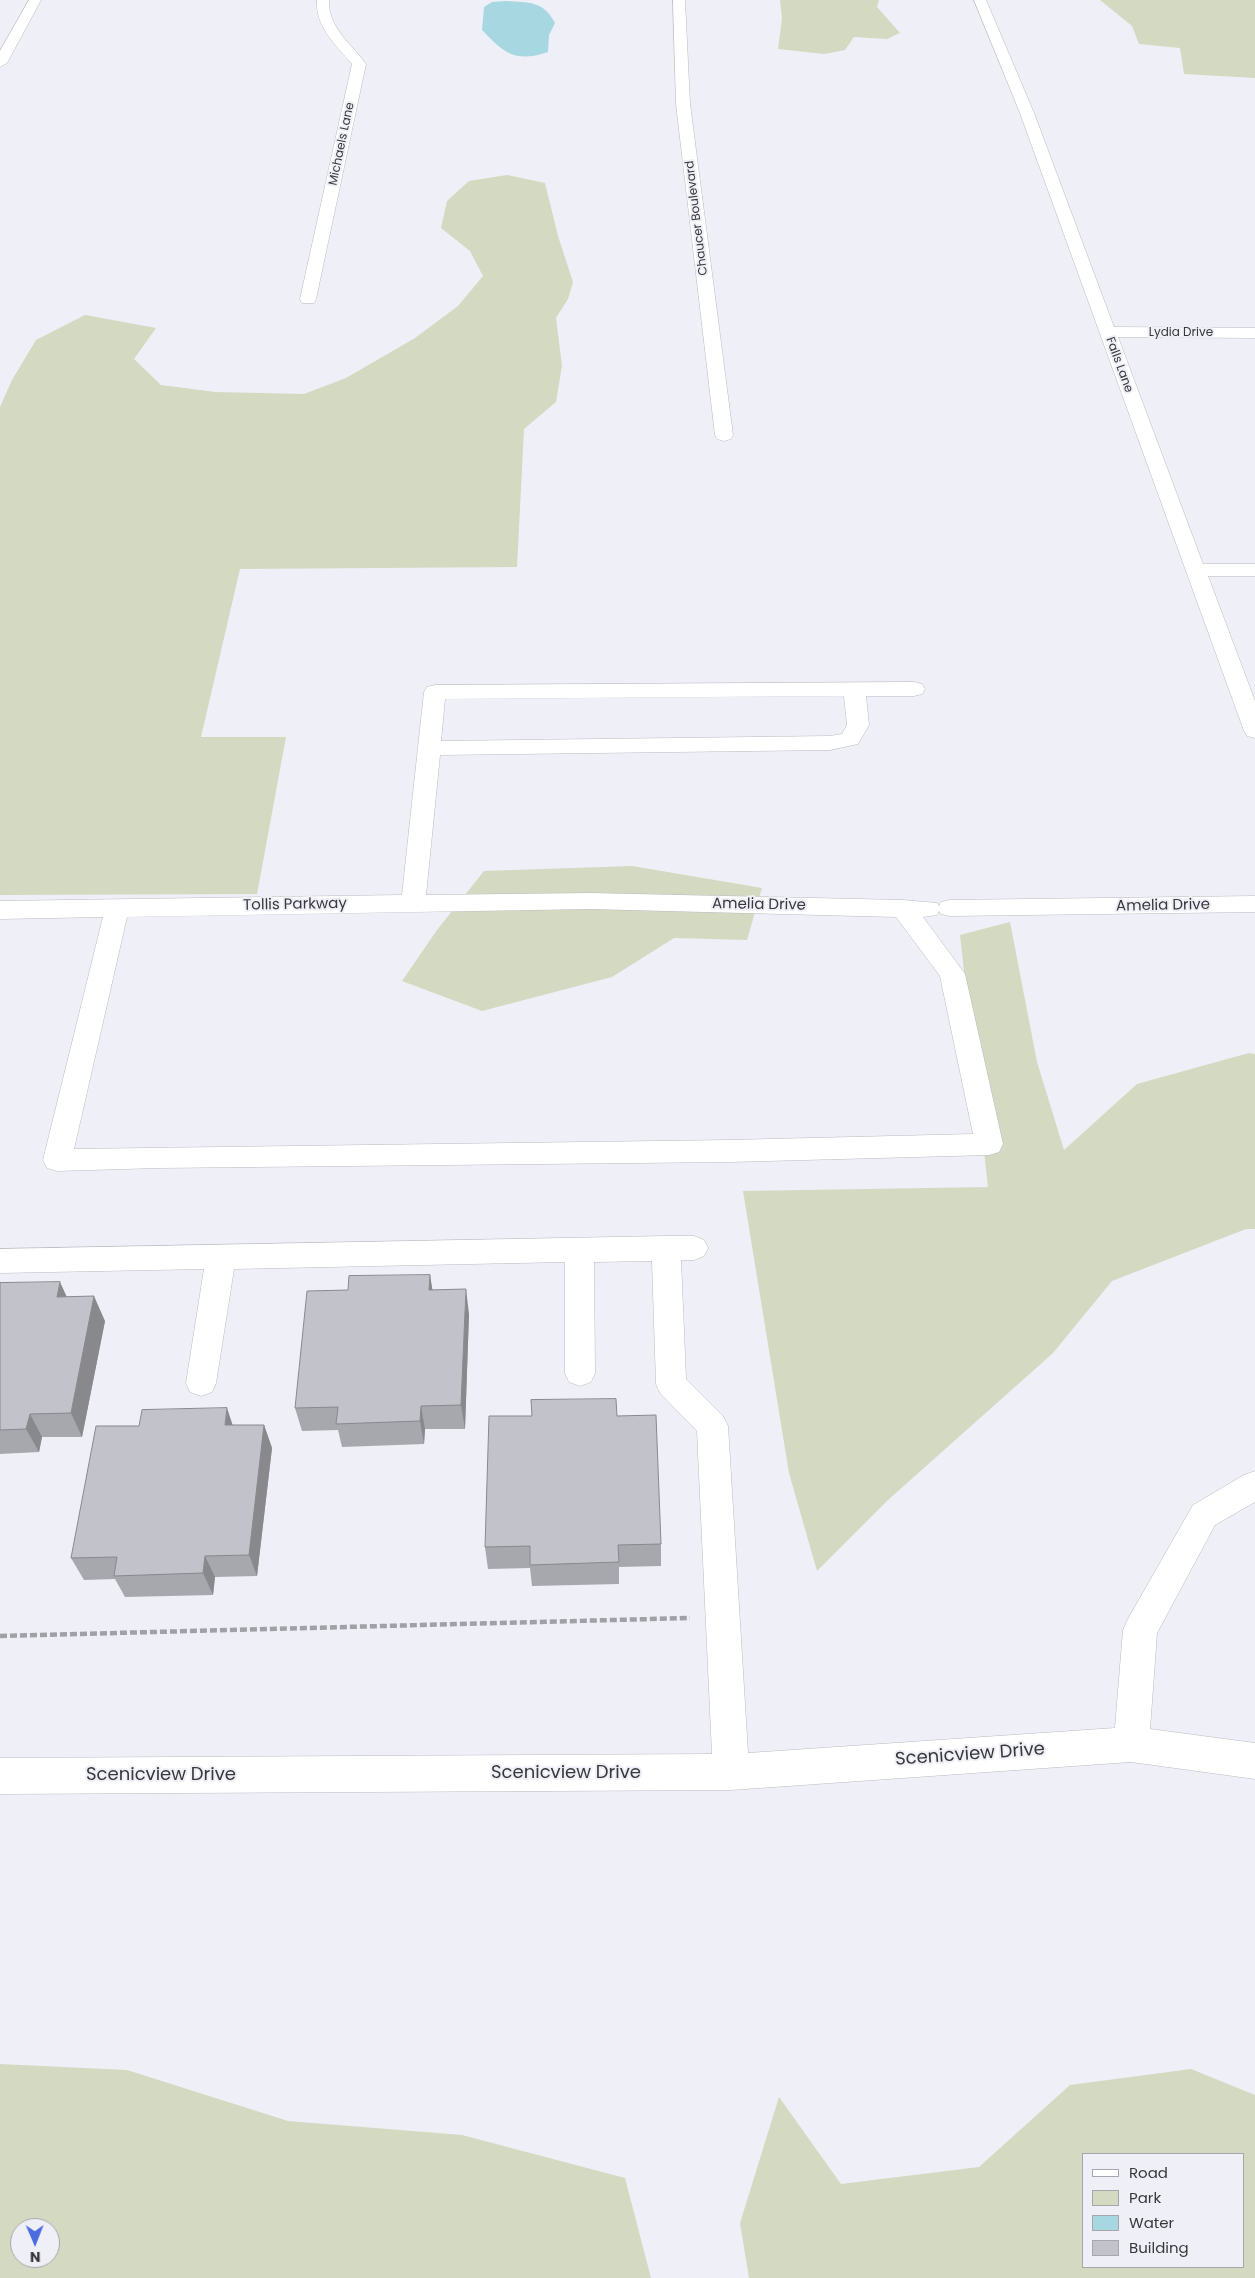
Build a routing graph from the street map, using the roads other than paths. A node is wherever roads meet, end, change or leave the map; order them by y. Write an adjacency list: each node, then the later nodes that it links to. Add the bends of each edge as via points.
1 (35, 0): 5 (street)
2 (323, 0): 6 (street, Michaels Lane, via 324,20 359,64)
3 (679, 0): 9 (street, Chaucer Boulevard, via 683,104)
4 (980, 0): 7 (street, Falls Lane, via 1027,113)
5 (0, 63)
6 (308, 300)
7 (1107, 332): 8 (street, Lydia Drive); 10 (street, Falls Lane)
8 (1255, 333)
9 (724, 435)
10 (1195, 570): 11 (street); 14 (street, Falls Lane)
11 (1255, 570)
12 (914, 689): 13 (street)
13 (854, 690): 15 (street, via 858,724 850,739 830,743); 15 (street, via 435,692)
14 (1255, 731)
15 (429, 748): 17 (street)
16 (590, 900): 17 (street, Tollis Parkway); 20 (street, Amelia Drive)
17 (413, 903): 19 (street, Tollis Parkway)
18 (1255, 904): 20 (street, Amelia Drive)
19 (117, 908): 20 (street, via 57,1160 158,1156 730,1151 989,1144 952,974); 21 (street, Tollis Parkway)
20 (927, 908)
21 (0, 910)
22 (579, 1250): 23 (street); 25 (street); 30 (street, via 680,1248 672,1384 712,1426)
23 (221, 1257): 24 (street); 26 (street)
24 (0, 1261)
25 (580, 1373)
26 (201, 1383)
27 (1255, 1485): 28 (street, via 1204,1515 1140,1630)
28 (1131, 1744): 29 (street, Scenicview Drive); 30 (street, Scenicview Drive)
29 (1255, 1761)
30 (731, 1772): 31 (street, Scenicview Drive)
31 (0, 1776)

